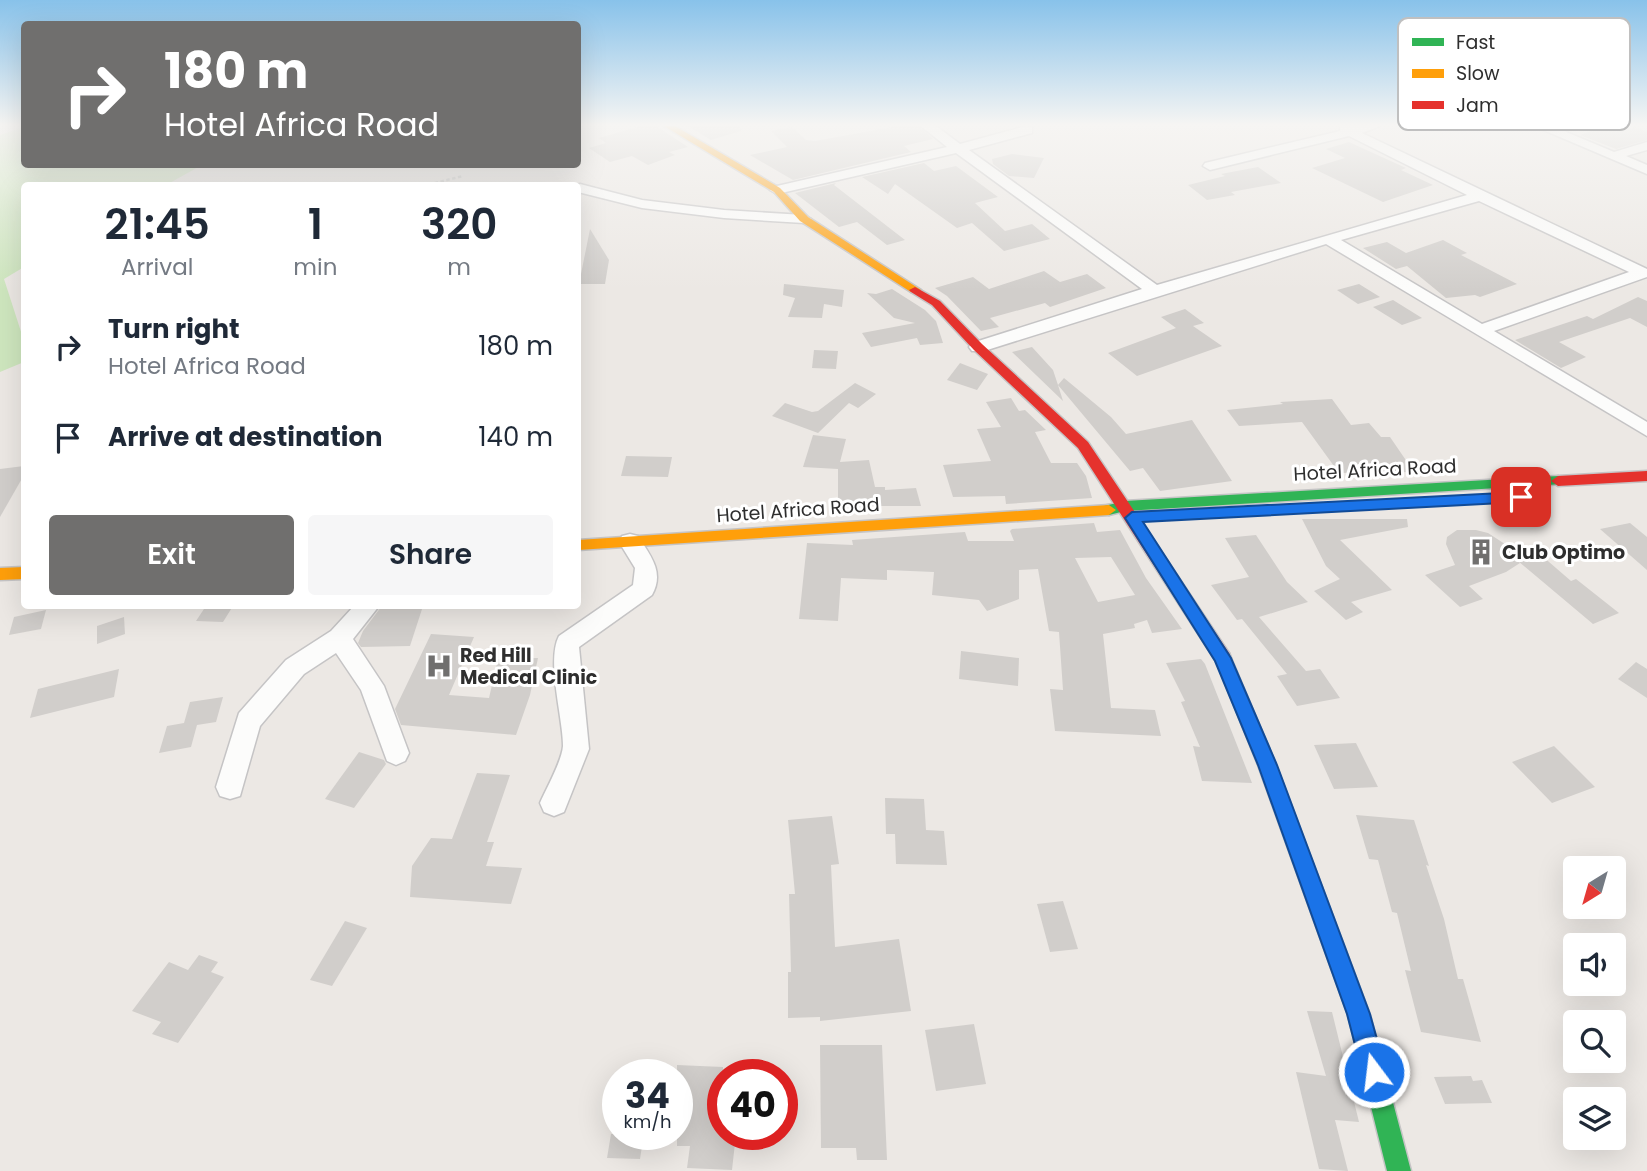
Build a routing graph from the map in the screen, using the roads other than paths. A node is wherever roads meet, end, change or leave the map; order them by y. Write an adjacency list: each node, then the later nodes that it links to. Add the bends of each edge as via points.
1 (761, 181): 6 (street)
2 (817, 181): 6 (street)
3 (1003, 181): 10 (street)
4 (1449, 181): 7 (street)
5 (581, 188): 8 (street, via 642,204)
6 (777, 190): 8 (street)
7 (1480, 196): 9 (street); 11 (street, via 1643,273)
8 (804, 219): 12 (street, via 936,303)
9 (1328, 239): 10 (street); 11 (street)
10 (1155, 290): 12 (street)
11 (1480, 330): 13 (street)
12 (978, 347): 17 (street, via 1083,445)
13 (1647, 430)
14 (1647, 476): 15 (street, Hotel Africa Road)
15 (1621, 477): 16 (street); 17 (street, Hotel Africa Road)
16 (1640, 490): 17 (street, Hotel Africa Road)
17 (1129, 512): 18 (street, Hotel Africa Road); 27 (street, via 1223,658 1267,765 1359,1014)
18 (630, 542): 19 (street, Hotel Africa Road); 26 (street, via 646,567 644,589 567,643 576,748)
19 (581, 545)
20 (21, 573): 21 (street)
21 (0, 574)
22 (364, 609): 23 (street)
23 (339, 638): 24 (street, via 372,686); 25 (street, via 295,667 248,721)
24 (396, 753)
25 (230, 787)
26 (554, 803)
27 (1399, 1171)

